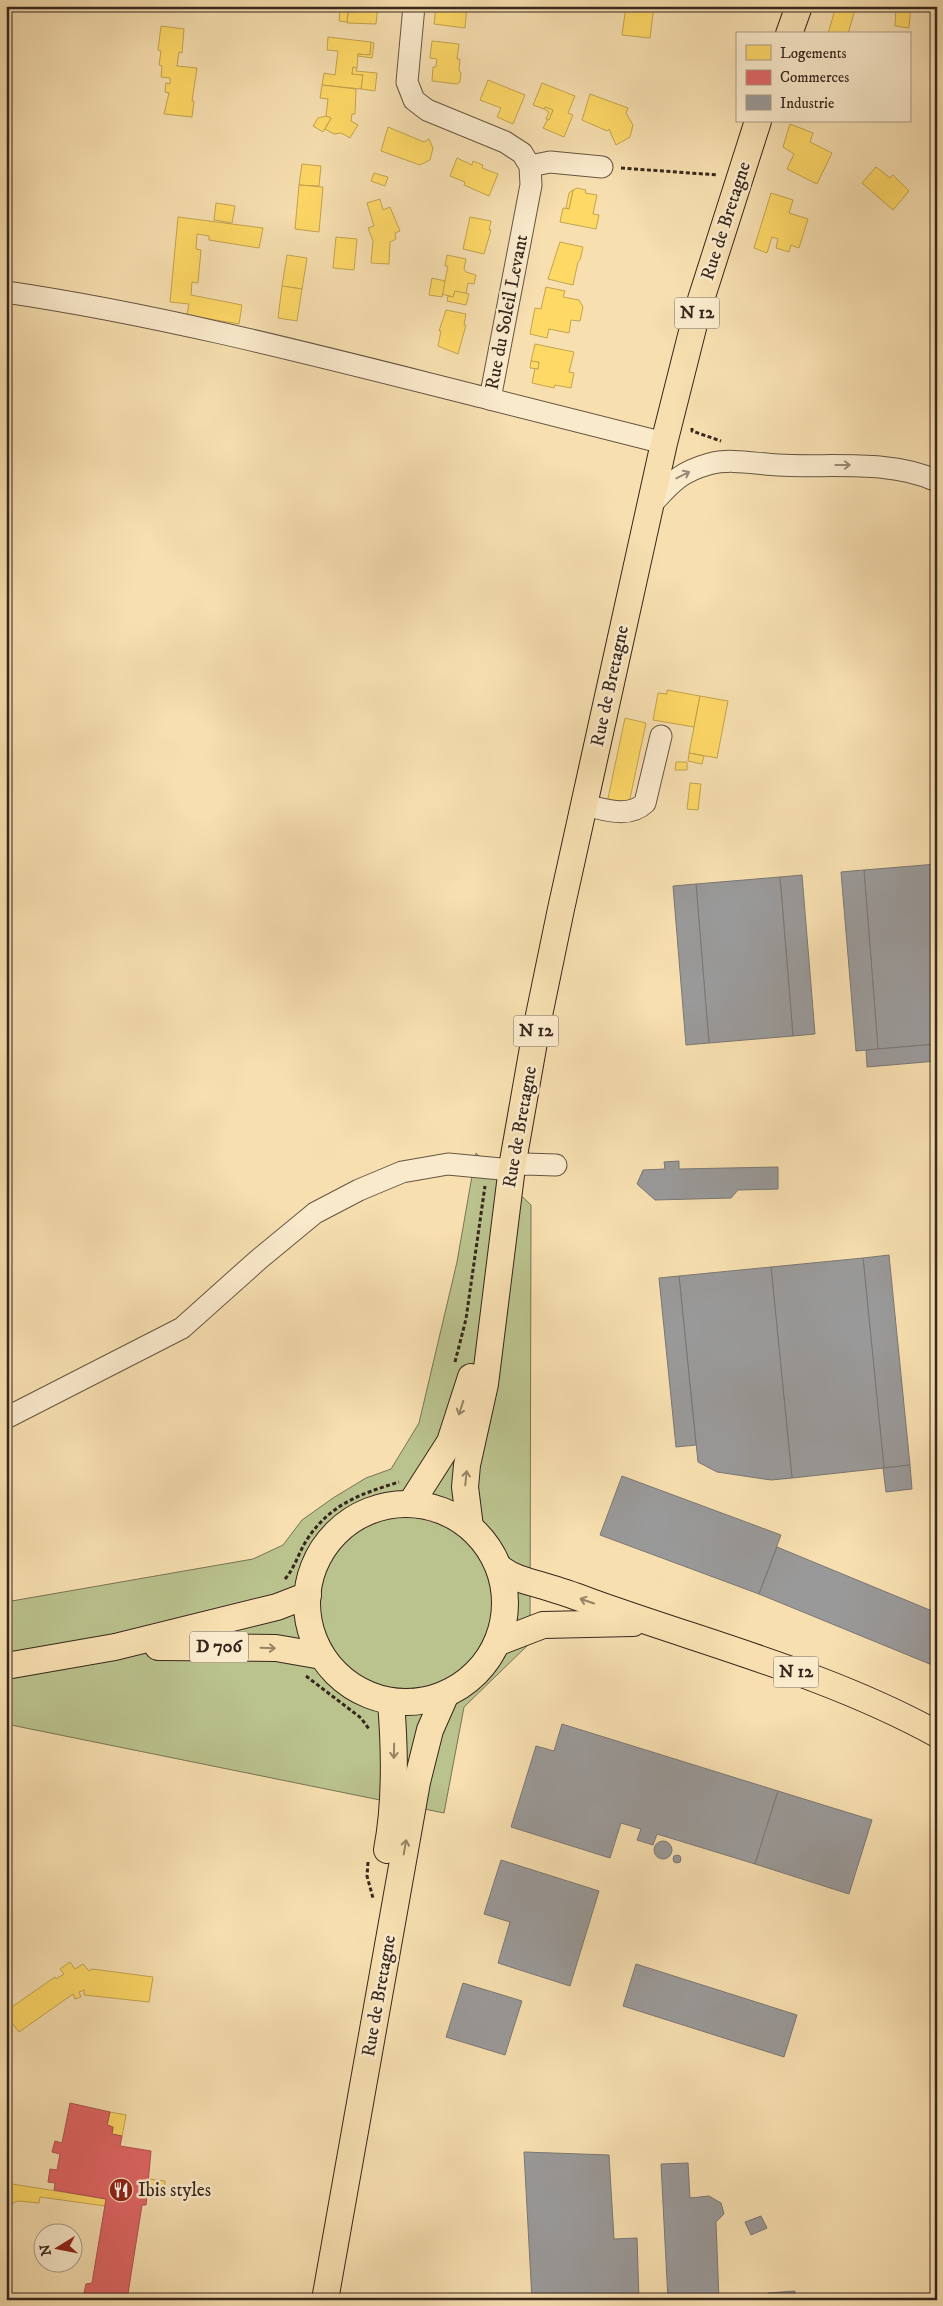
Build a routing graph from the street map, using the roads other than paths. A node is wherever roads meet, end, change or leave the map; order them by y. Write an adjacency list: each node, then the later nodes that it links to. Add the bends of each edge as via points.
1 (414, 6): 5 (street, via 407,82 414,100 427,110 505,142 522,153)
2 (799, 6): 3 (main road)
3 (790, 32)
4 (758, 122): 9 (main road, Rue de Bretagne / N 12, via 697,312)
5 (530, 166): 6 (street, via 550,162); 8 (street, Rue du Soleil Levant, via 531,185)
6 (602, 167)
7 (6, 292): 8 (street, via 65,301 271,345)
8 (490, 399): 9 (street, Rue du Soleil Levant)
9 (664, 443): 11 (main road, Rue de Bretagne / N 12)
10 (937, 481): 11 (street, one-way to 10, via 679,476 711,464 862,465)
11 (648, 508): 13 (main road, Rue de Bretagne / N 12)
12 (661, 736): 13 (street, via 645,803 638,810 624,813)
13 (584, 805): 15 (main road, Rue de Bretagne / N 12, via 538,1025)
14 (556, 1165): 15 (street)
15 (500, 1167): 16 (main road, Rue de Bretagne / N 12); 17 (street, via 448,1164 402,1172 359,1190 315,1213 182,1328)
16 (500, 1260): 18 (main road, Rue de Bretagne / N 12, one-way to 18, via 481,1349 450,1442); 19 (main road, Rue de Bretagne / N 12, one-way to 16, via 465,1487 467,1464 485,1384)
17 (6, 1418)
18 (407, 1492): 19 (main road); 21 (main road, via 355,1518 332,1536 316,1561)
19 (470, 1527): 20 (main road)
20 (501, 1569): 22 (main road, N 12, one-way to 20, via 514,1578); 23 (main road, via 506,1593 506,1618)
21 (308, 1595): 24 (main road, D 706, via 278,1607); 25 (main road, via 307,1612 312,1635)
22 (650, 1623): 23 (main road, N 12, via 543,1625); 29 (main road, N 12, via 838,1687)
23 (499, 1642): 27 (main road, via 477,1674)
24 (115, 1647): 25 (main road, D 706, one-way to 25, via 276,1648); 26 (main road, D 706)
25 (322, 1656): 28 (main road, via 340,1678 364,1694)
26 (6, 1666)
27 (445, 1696): 28 (main road, via 418,1703); 31 (main road, Rue de Bretagne, one-way to 27, via 417,1782 430,1730)
28 (391, 1702): 30 (main road, Rue de Bretagne, one-way to 30, via 394,1736 392,1826)
29 (937, 1734)
30 (310, 2300)
31 (325, 2300)

